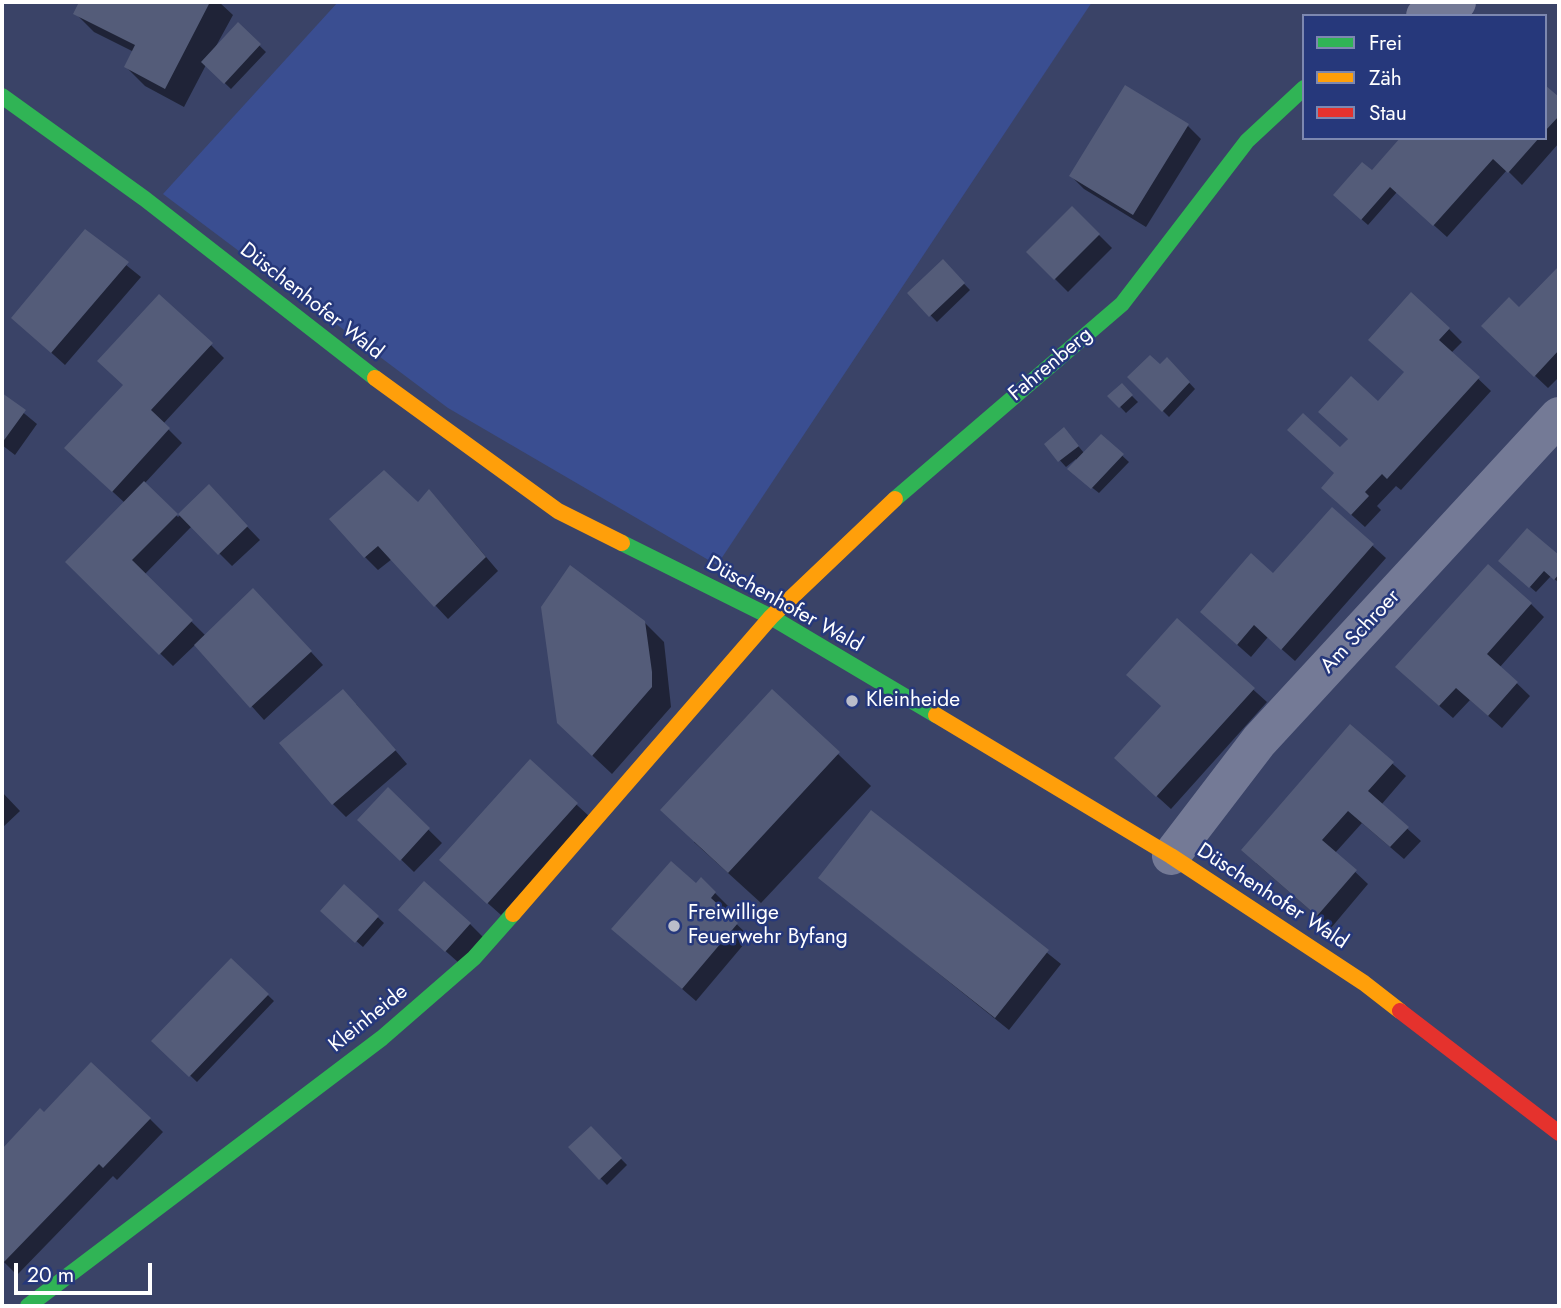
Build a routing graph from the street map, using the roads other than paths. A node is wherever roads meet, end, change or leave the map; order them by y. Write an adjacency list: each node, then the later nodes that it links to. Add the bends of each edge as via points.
1 (1457, 2): 2 (street)
2 (1430, 14)
3 (1302, 90): 6 (street, Fahrenberg, via 1247,141 1122,304 929,467)
4 (2, 96): 6 (street, Düschenhofer Wald, via 558,512)
5 (1559, 416): 7 (street, Am Schroer, via 1259,741)
6 (771, 617): 7 (street, Düschenhofer Wald); 9 (street, Kleinheide, via 474,958 382,1038)
7 (1171, 856): 8 (street, Düschenhofer Wald, via 1364,983)
8 (1559, 1133)
9 (28, 1306)

